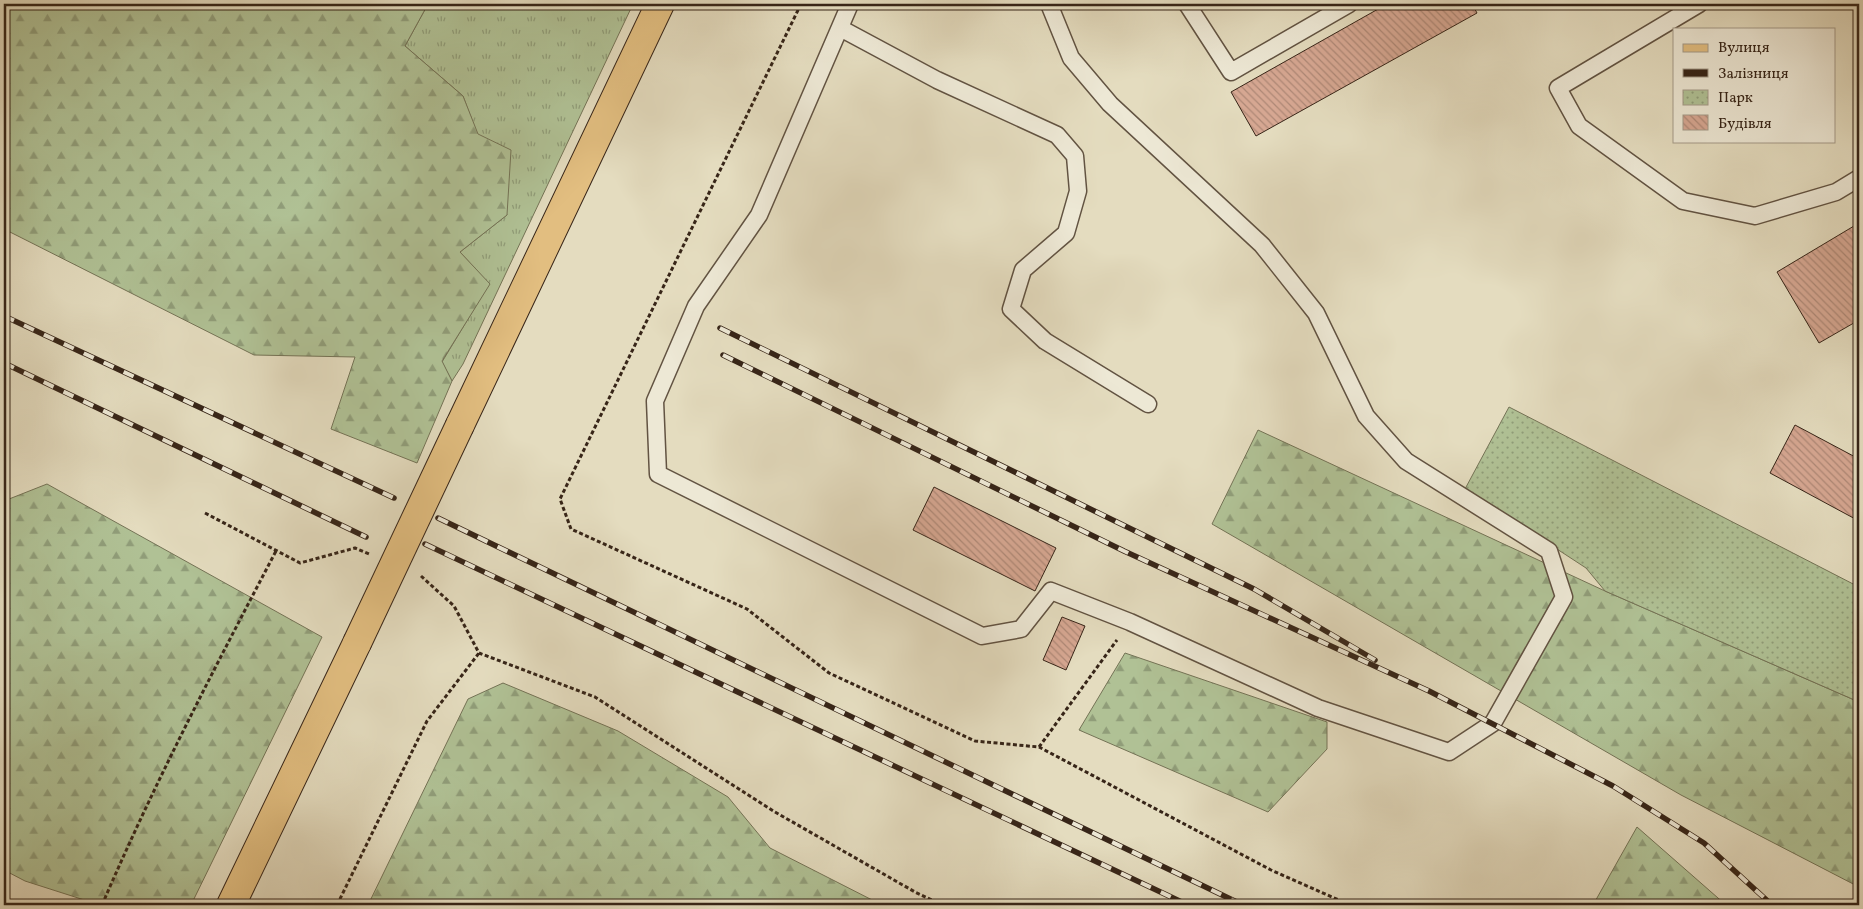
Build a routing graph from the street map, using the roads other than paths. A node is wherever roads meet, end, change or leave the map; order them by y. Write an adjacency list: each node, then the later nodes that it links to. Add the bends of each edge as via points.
1 (660, 4): 10 (main road, bridge)
2 (850, 4): 7 (lane)
3 (1049, 4): 7 (lane, via 1071,58 1110,104 1262,244 1316,313 1366,416 1406,462 1549,552 1564,596 1493,723 1449,752 1318,708 1130,622 1051,591 1021,630 982,636 658,474 655,401 696,306 759,215)
4 (1187, 4): 5 (lane, via 1230,72)
5 (1349, 4)
6 (1699, 4): 8 (lane, via 1558,88 1579,126 1683,201 1755,216 1836,192)
7 (840, 28): 9 (lane, via 937,80 1057,135 1075,156 1078,191 1066,233 1023,270 1011,309 1046,341)
8 (1859, 178)
9 (1148, 404)
10 (231, 905)

